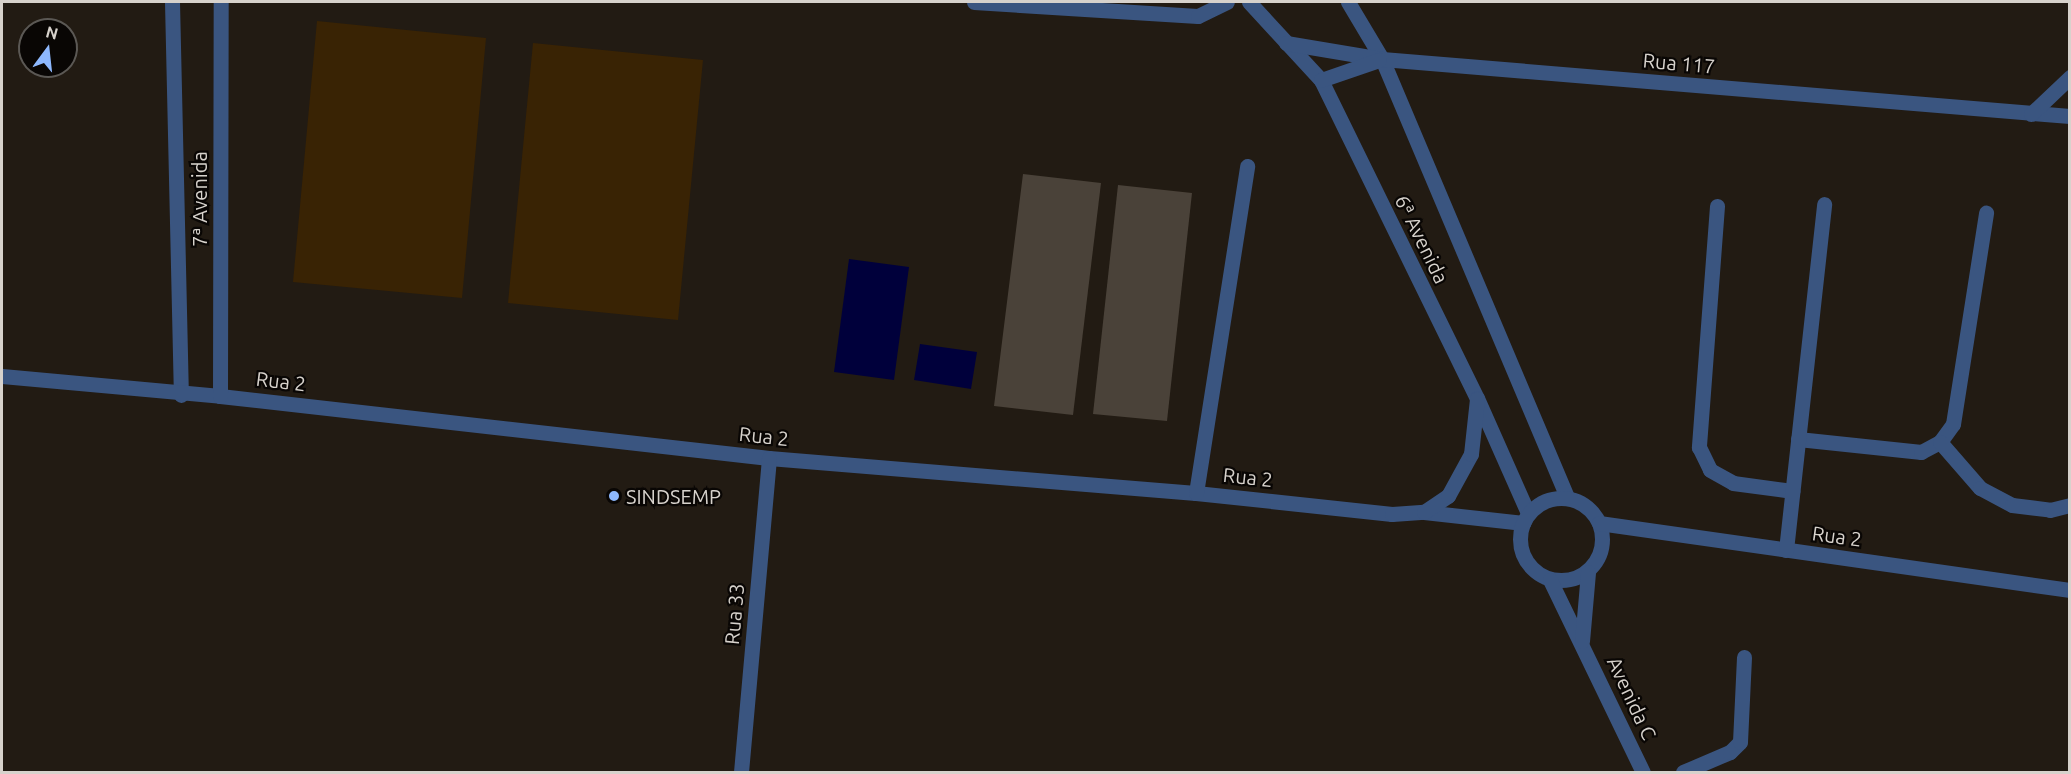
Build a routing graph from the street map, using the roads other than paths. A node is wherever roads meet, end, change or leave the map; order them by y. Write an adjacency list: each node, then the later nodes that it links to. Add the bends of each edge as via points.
1 (172, 2): 18 (street, 7ª Avenida)
2 (221, 2): 19 (street, 7ª Avenida)
3 (974, 2): 4 (street, via 1198,16)
4 (1227, 2)
5 (1249, 2): 7 (street, 6ª Avenida)
6 (1348, 2): 8 (street, 6ª Avenida)
7 (1286, 43): 8 (street, Rua 117); 10 (street, 6ª Avenida)
8 (1382, 59): 10 (street); 11 (street, Rua 117); 26 (street, 6ª Avenida)
9 (2070, 77): 11 (street)
10 (1321, 80): 20 (street, 6ª Avenida)
11 (2031, 114): 12 (street, Rua 117)
12 (2070, 116)
13 (1247, 166): 25 (street)
14 (1824, 204): 21 (street)
15 (1717, 206): 24 (street, via 1699,447 1710,470 1733,483)
16 (1986, 213): 22 (street, via 1953,424)
17 (2, 376): 18 (street, Rua 2)
18 (181, 394): 19 (street, Rua 2)
19 (220, 396): 23 (street, Rua 2)
20 (1477, 398): 28 (street, via 1471,454 1448,496); 29 (street, 6ª Avenida)
21 (1798, 439): 22 (street, via 1922,452); 24 (street)
22 (1940, 442): 27 (street, via 1980,488 2012,505 2050,510)
23 (769, 458): 25 (street, Rua 2); 37 (street, Rua 33)
24 (1792, 491): 31 (street)
25 (1196, 493): 28 (street, Rua 2, via 1392,514)
26 (1567, 498): 29 (street, via 1546,501); 30 (street, via 1580,502)
27 (2070, 505)
28 (1424, 512): 29 (street, Rua 2)
29 (1526, 518): 33 (street, via 1519,545 1528,565)
30 (1599, 523): 31 (street, Rua 2); 32 (street, via 1602,549)
31 (1786, 550): 34 (street, Rua 2)
32 (1588, 572): 33 (street, via 1570,580); 35 (street, Avenida C)
33 (1550, 580): 35 (street, Avenida C)
34 (2070, 590)
35 (1582, 641): 38 (street, Avenida C)
36 (1744, 657): 39 (street, via 1740,742 1731,752)
37 (741, 772)
38 (1643, 772)
39 (1683, 772)

